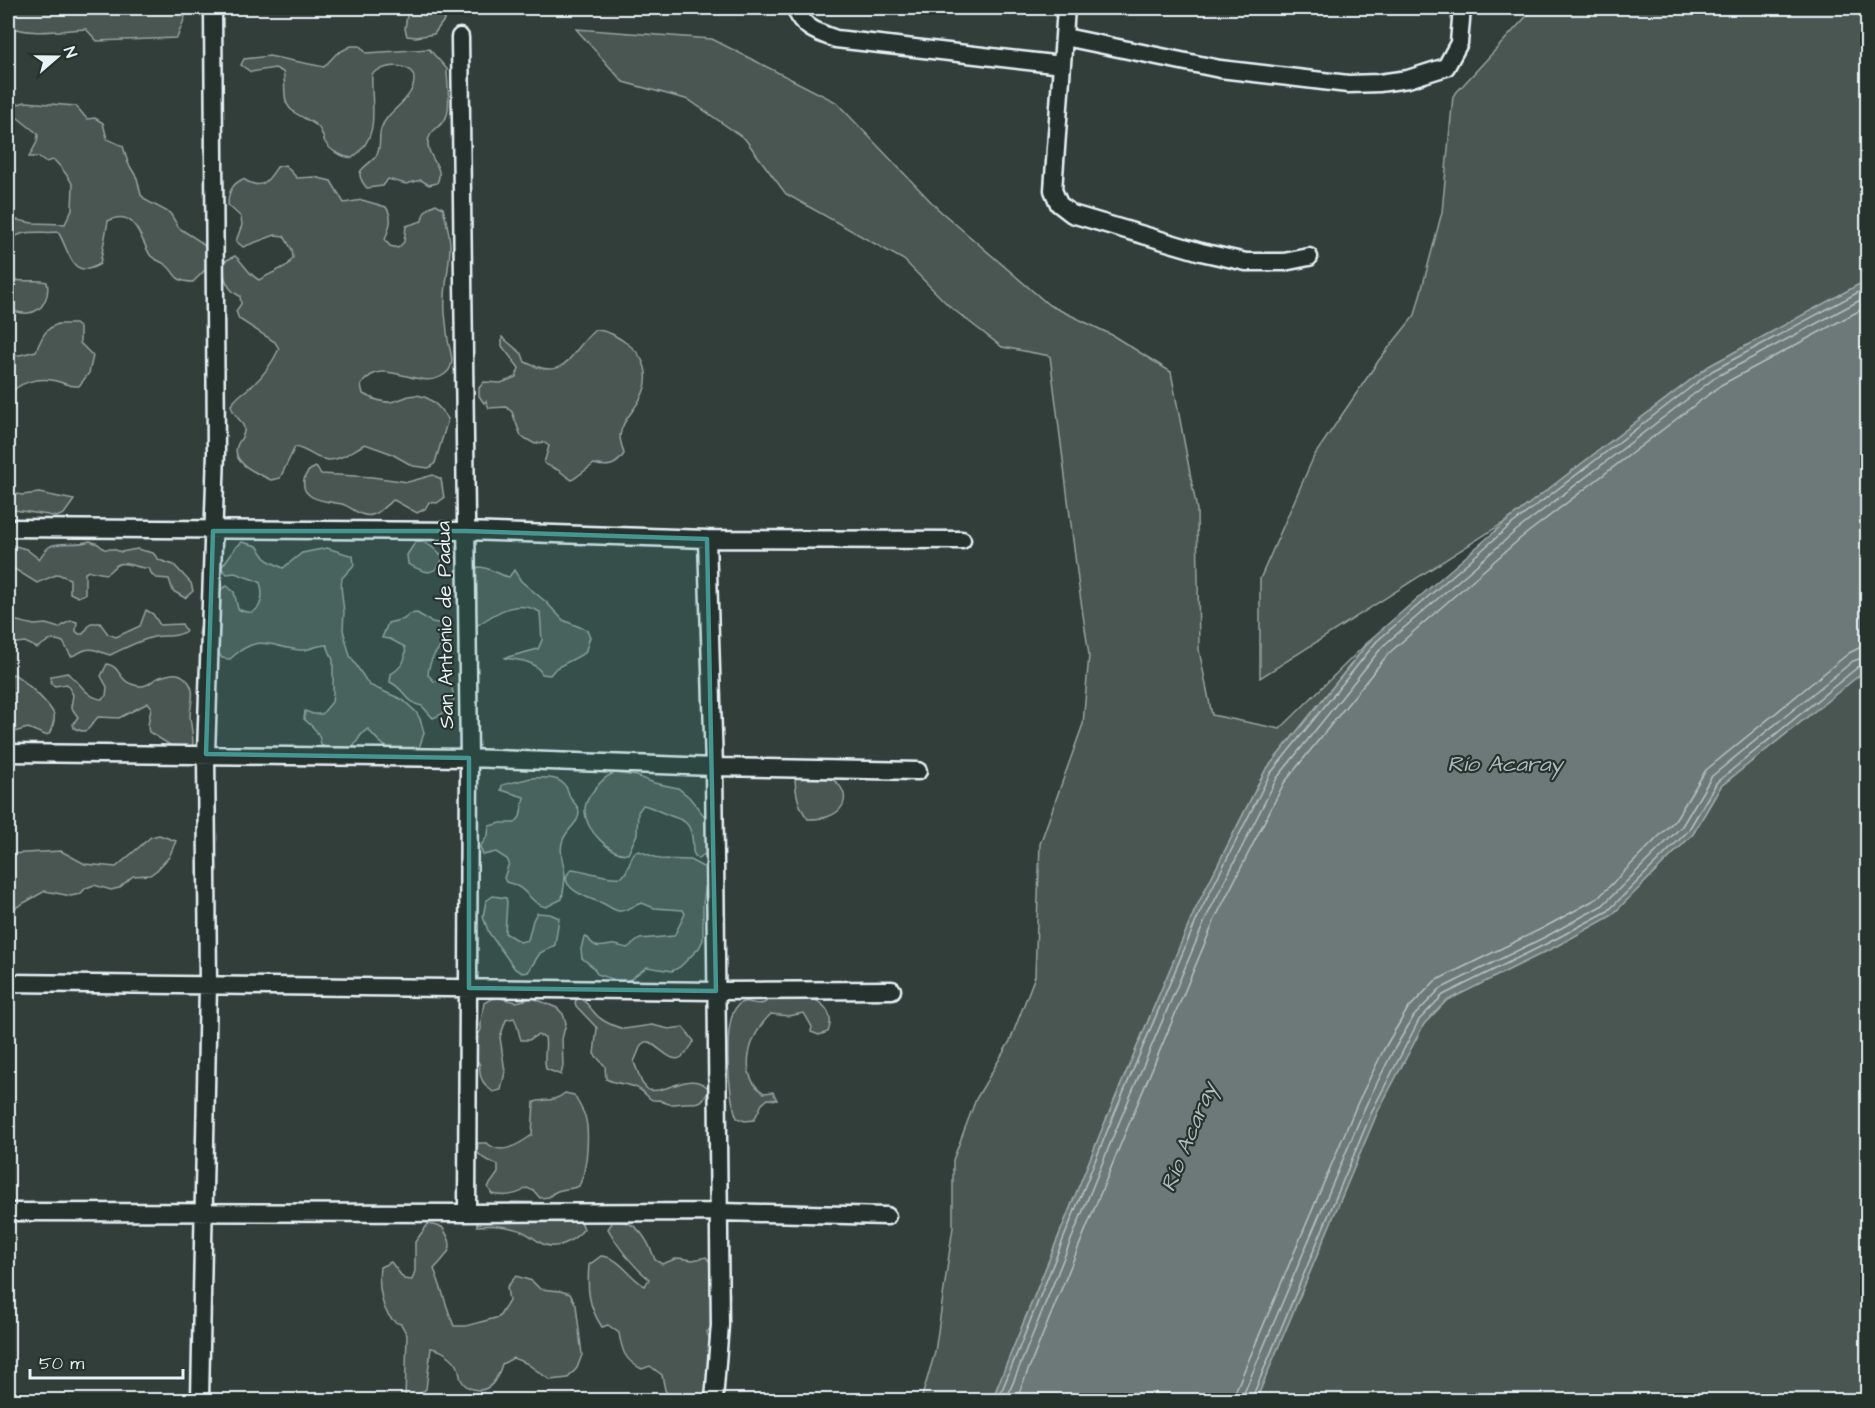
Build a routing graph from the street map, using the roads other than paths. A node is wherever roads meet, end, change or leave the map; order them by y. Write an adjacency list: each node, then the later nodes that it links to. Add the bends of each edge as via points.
1 (213, 8): 10 (street)
2 (796, 8): 7 (street, via 797,15 812,30 836,39)
3 (1066, 8): 6 (street)
4 (1462, 8): 6 (street, via 1459,43 1446,67 1379,83 1348,84 1220,69)
5 (460, 37): 11 (street, San Antonio de Padua)
6 (1065, 37): 7 (street)
7 (1062, 64): 8 (street, via 1053,190 1059,204 1072,214 1246,262 1284,262)
8 (1309, 257)
9 (8, 528): 10 (street)
10 (213, 531): 11 (street); 15 (street)
11 (466, 531): 12 (street); 16 (street, San Antonio de Padua)
12 (707, 539): 13 (street); 17 (street)
13 (962, 540)
14 (8, 753): 15 (street)
15 (206, 754): 16 (street); 20 (street)
16 (469, 758): 17 (street); 21 (street, San Antonio de Padua)
17 (714, 767): 18 (street); 23 (street)
18 (918, 771)
19 (8, 983): 20 (street)
20 (208, 984): 21 (street); 25 (street)
21 (469, 987): 23 (street); 27 (street, San Antonio de Padua)
22 (892, 990): 23 (street)
23 (716, 991): 26 (street)
24 (8, 1212): 25 (street)
25 (204, 1212): 27 (street); 29 (street)
26 (719, 1212): 27 (street); 28 (street); 30 (street, via 720,1325)
27 (467, 1213)
28 (887, 1216)
29 (200, 1401)
30 (714, 1401)

